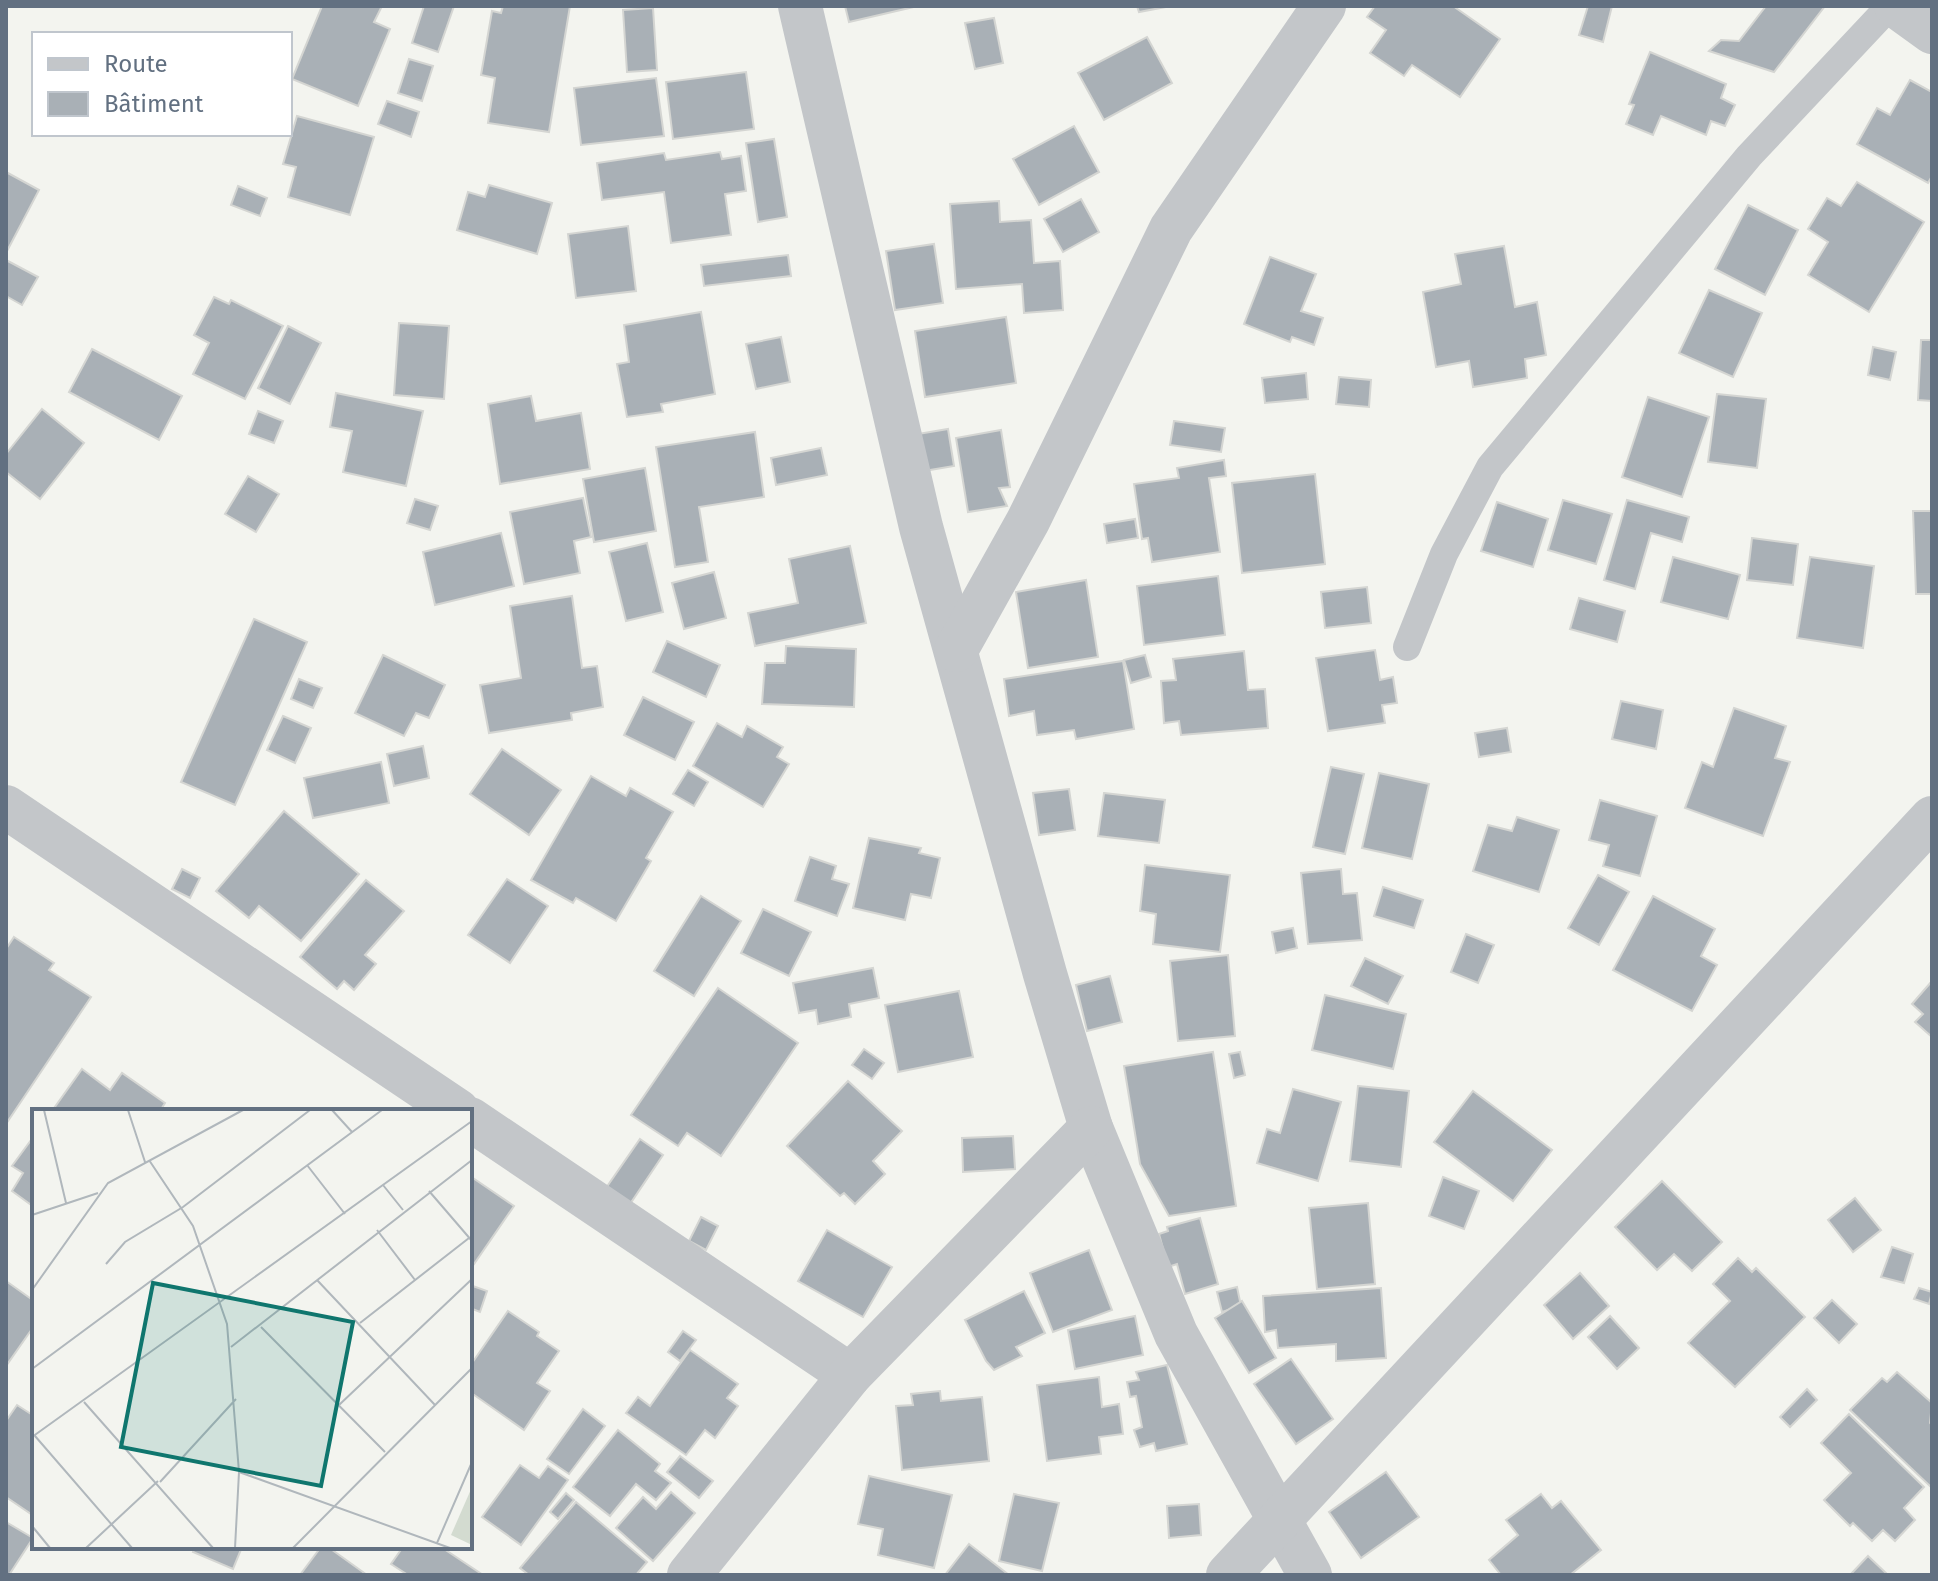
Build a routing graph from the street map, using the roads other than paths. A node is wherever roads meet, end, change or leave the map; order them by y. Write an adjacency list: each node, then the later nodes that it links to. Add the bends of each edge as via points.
1 (800, 6): 6 (street, via 921,527)
2 (1324, 6): 6 (street, via 1171,229 1028,521)
3 (1893, 6): 4 (street); 5 (lane, via 1749,156 1490,467 1444,554)
4 (1932, 32)
5 (1407, 647)
6 (956, 650): 11 (street)
7 (6, 807): 9 (street)
8 (1932, 818): 13 (street)
9 (455, 1109)
10 (472, 1120): 12 (street)
11 (1091, 1128): 12 (street); 13 (street, via 1176,1334)
12 (850, 1375): 14 (street)
13 (1280, 1520): 15 (street); 16 (street)
14 (689, 1575)
15 (1228, 1575)
16 (1310, 1575)

